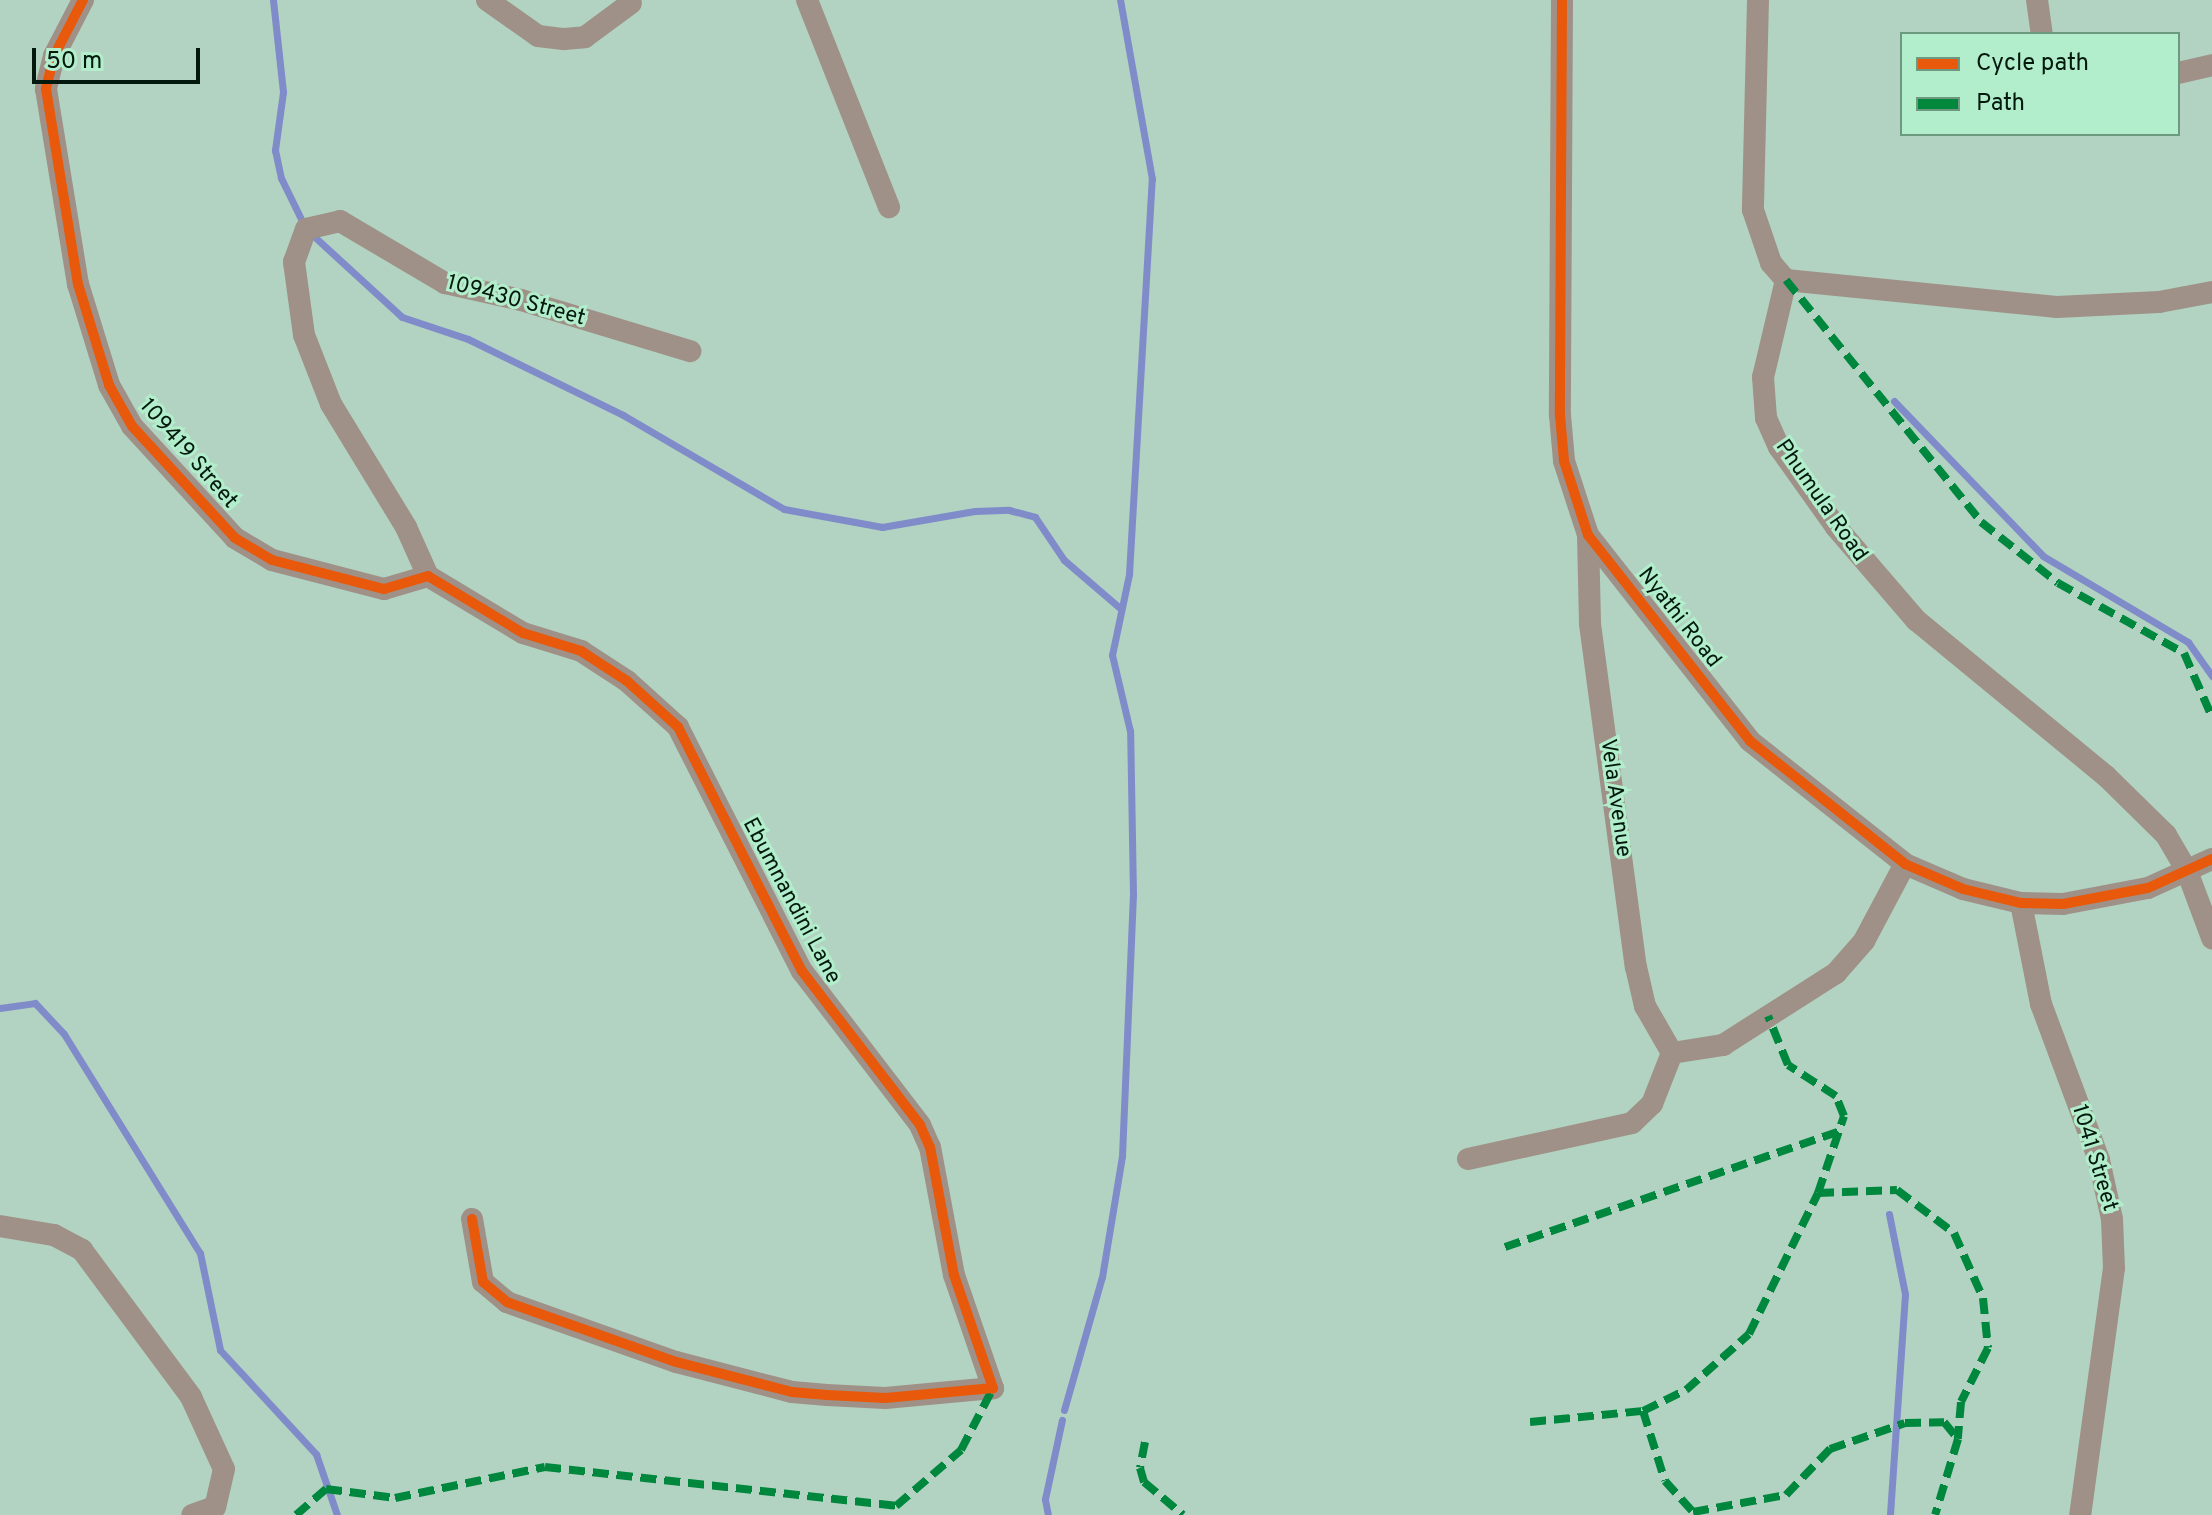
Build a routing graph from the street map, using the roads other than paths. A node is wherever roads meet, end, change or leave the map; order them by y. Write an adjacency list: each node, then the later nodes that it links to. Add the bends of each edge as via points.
1 (83, 0): 16 (street, 109419 Street, via 54,56 46,89 78,284 109,385 132,426 235,538 272,560 384,589)
2 (487, 0): 7 (street, via 538,36 564,39 585,37)
3 (807, 0): 11 (street)
4 (1562, 0): 15 (street, Nyathi Road, via 1560,415 1564,461)
5 (1758, 0): 12 (street, via 1753,210 1771,263)
6 (2037, 0): 8 (street)
7 (631, 3)
8 (2042, 32)
9 (2212, 65): 10 (street)
10 (2180, 73)
11 (889, 207)
12 (1786, 280): 13 (street, via 2057,307 2159,302); 19 (street, Phumula Road, via 1763,377 1766,418 1779,447 1836,527 1916,620 2140,806 2166,835)
13 (2212, 292)
14 (690, 351): 16 (street, 109430 Street, via 445,283 340,221 306,229 294,262 304,335 331,404 406,527)
15 (1588, 535): 18 (street, Nyathi Road, via 1750,741); 22 (street, Vela Avenue, via 1590,624 1636,967 1645,1006)
16 (428, 576): 24 (street, Ebumnandini Lane, via 523,633 581,651 627,681 678,727 802,971 920,1125 933,1159 954,1275 993,1388 885,1398 792,1392 676,1362 507,1302 483,1282)
17 (2212, 859): 19 (street, Nyathi Road)
18 (1905, 864): 20 (street, Nyathi Road, via 1963,889); 22 (street, via 1864,941 1836,973 1723,1045)
19 (2187, 871): 20 (street, Nyathi Road, via 2101,901); 21 (street, Phumula Road)
20 (2021, 903): 27 (street, 1041 Street, via 2041,1004 2099,1160 2112,1219 2114,1268)
21 (2212, 938)
22 (1672, 1053): 23 (street, via 1652,1104 1632,1123)
23 (1468, 1159)
24 (472, 1219)
25 (0, 1226): 26 (street, via 54,1235 82,1250 191,1397 224,1469 215,1507)
26 (192, 1515)
27 (2080, 1515)

